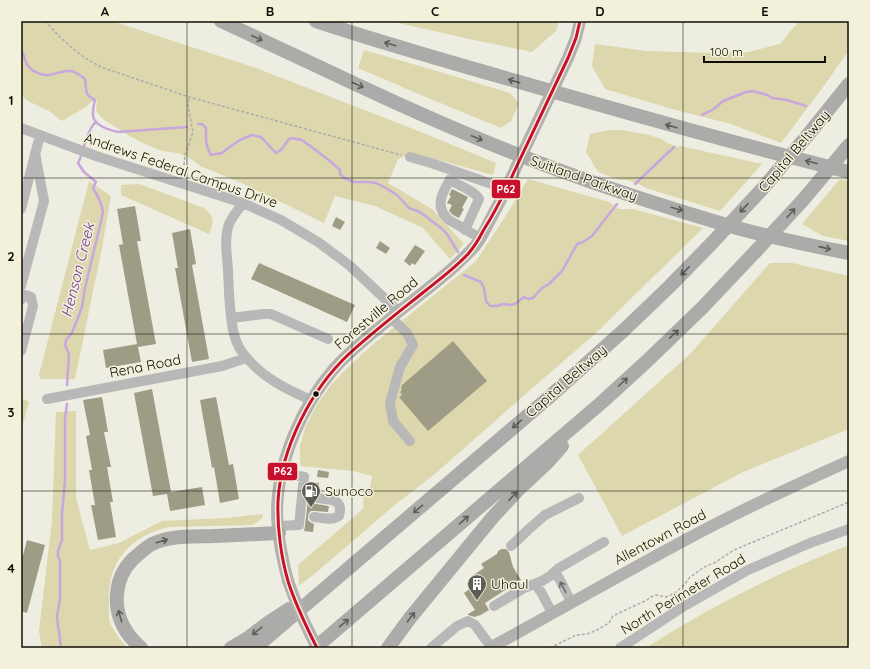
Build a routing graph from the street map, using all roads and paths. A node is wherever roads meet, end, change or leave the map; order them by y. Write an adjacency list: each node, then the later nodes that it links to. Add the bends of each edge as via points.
1 (45, 21): 7 (path, via 71,47 101,67)
2 (221, 21): 12 (highway, Suitland Parkway, one-way to 12, via 427,117)
3 (316, 21): 6 (highway, one-way to 3)
4 (580, 21): 6 (main road, Forestville Road, via 572,48)
5 (849, 84): 48 (highway, Capital Beltway, one-way to 48, bridge, via 764,187 669,287 558,388)
6 (552, 91): 12 (main road, Forestville Road); 15 (highway, one-way to 6, via 694,132)
7 (189, 97): 13 (path); 14 (path, via 192,134)
8 (21, 128): 9 (street, Andrews Federal Campus Drive)
9 (40, 135): 11 (street); 18 (street, Andrews Federal Campus Drive, via 96,156)
10 (849, 145): 34 (highway, one-way to 10, bridge, via 703,307 803,200)
11 (36, 153): 19 (street); 23 (street, via 44,201)
12 (522, 156): 17 (main road, Forestville Road); 22 (highway, Suitland Parkway, one-way to 22, via 584,180 738,228)
13 (410, 157): 16 (street)
14 (184, 165)
15 (849, 172)
16 (453, 176): 17 (street); 20 (street, via 442,196 440,206 445,217); 20 (street, via 480,199)
17 (506, 189): 21 (main road, Forestville Road)
18 (243, 203): 26 (street, Andrews Federal Campus Drive, via 281,220 318,242 349,265); 28 (street, via 229,224 226,245)
19 (21, 209)
20 (465, 230): 21 (street)
21 (480, 238): 26 (main road, Forestville Road, via 450,271)
22 (849, 253)
23 (21, 286)
24 (21, 300): 27 (street, via 25,295 31,297 33,306)
25 (21, 304): 27 (street)
26 (395, 315): 33 (main road, Forestville Road, via 334,369); 35 (street, Andrews Federal Campus Drive, via 413,345 400,367 390,403 393,421)
27 (30, 317): 30 (street)
28 (232, 318): 29 (street, via 271,314); 31 (street, via 234,335)
29 (328, 339)
30 (21, 351)
31 (246, 358): 32 (street, Rena Road, via 222,366); 33 (street, via 266,376)
32 (47, 399)
33 (311, 400): 37 (main road, Forestville Road, via 290,445)
34 (601, 403): 52 (highway, one-way to 34, via 492,518 548,462); 56 (highway, one-way to 34)
35 (410, 441)
36 (849, 461): 49 (main road, Allentown Road, via 705,530)
37 (282, 473): 38 (street, via 304,477); 42 (main road, Forestville Road, via 278,500)
38 (309, 497): 41 (street); 41 (street, via 336,501 340,504 340,510 339,516 331,519)
39 (578, 498): 45 (street, via 545,515)
40 (849, 502): 59 (path, via 734,550 704,567 675,593 666,597 651,596 613,616 597,630 576,635)
41 (307, 516): 42 (street, via 299,525)
42 (279, 529): 53 (highway, one-way to 42, via 124,628 117,604 121,577 138,555 157,542 174,538); 56 (main road, Forestville Road, bridge, via 288,581)
43 (849, 529): 60 (street, North Perimeter Road, via 748,570 680,608)
44 (604, 542): 46 (street)
45 (511, 546)
46 (554, 573): 47 (street); 49 (street, one-way to 46)
47 (535, 584): 50 (street); 51 (street)
48 (326, 587): 54 (highway, one-way to 54); 55 (highway, Capital Beltway)
49 (571, 602): 51 (main road, Allentown Road)
50 (494, 606)
51 (552, 613): 58 (main road, Allentown Road)
52 (387, 647)
53 (141, 648)
54 (232, 648)
55 (254, 648)
56 (316, 648)
57 (430, 648): 58 (street, via 457,626 468,621 475,625)
58 (490, 648)
59 (550, 648)
60 (620, 648)

